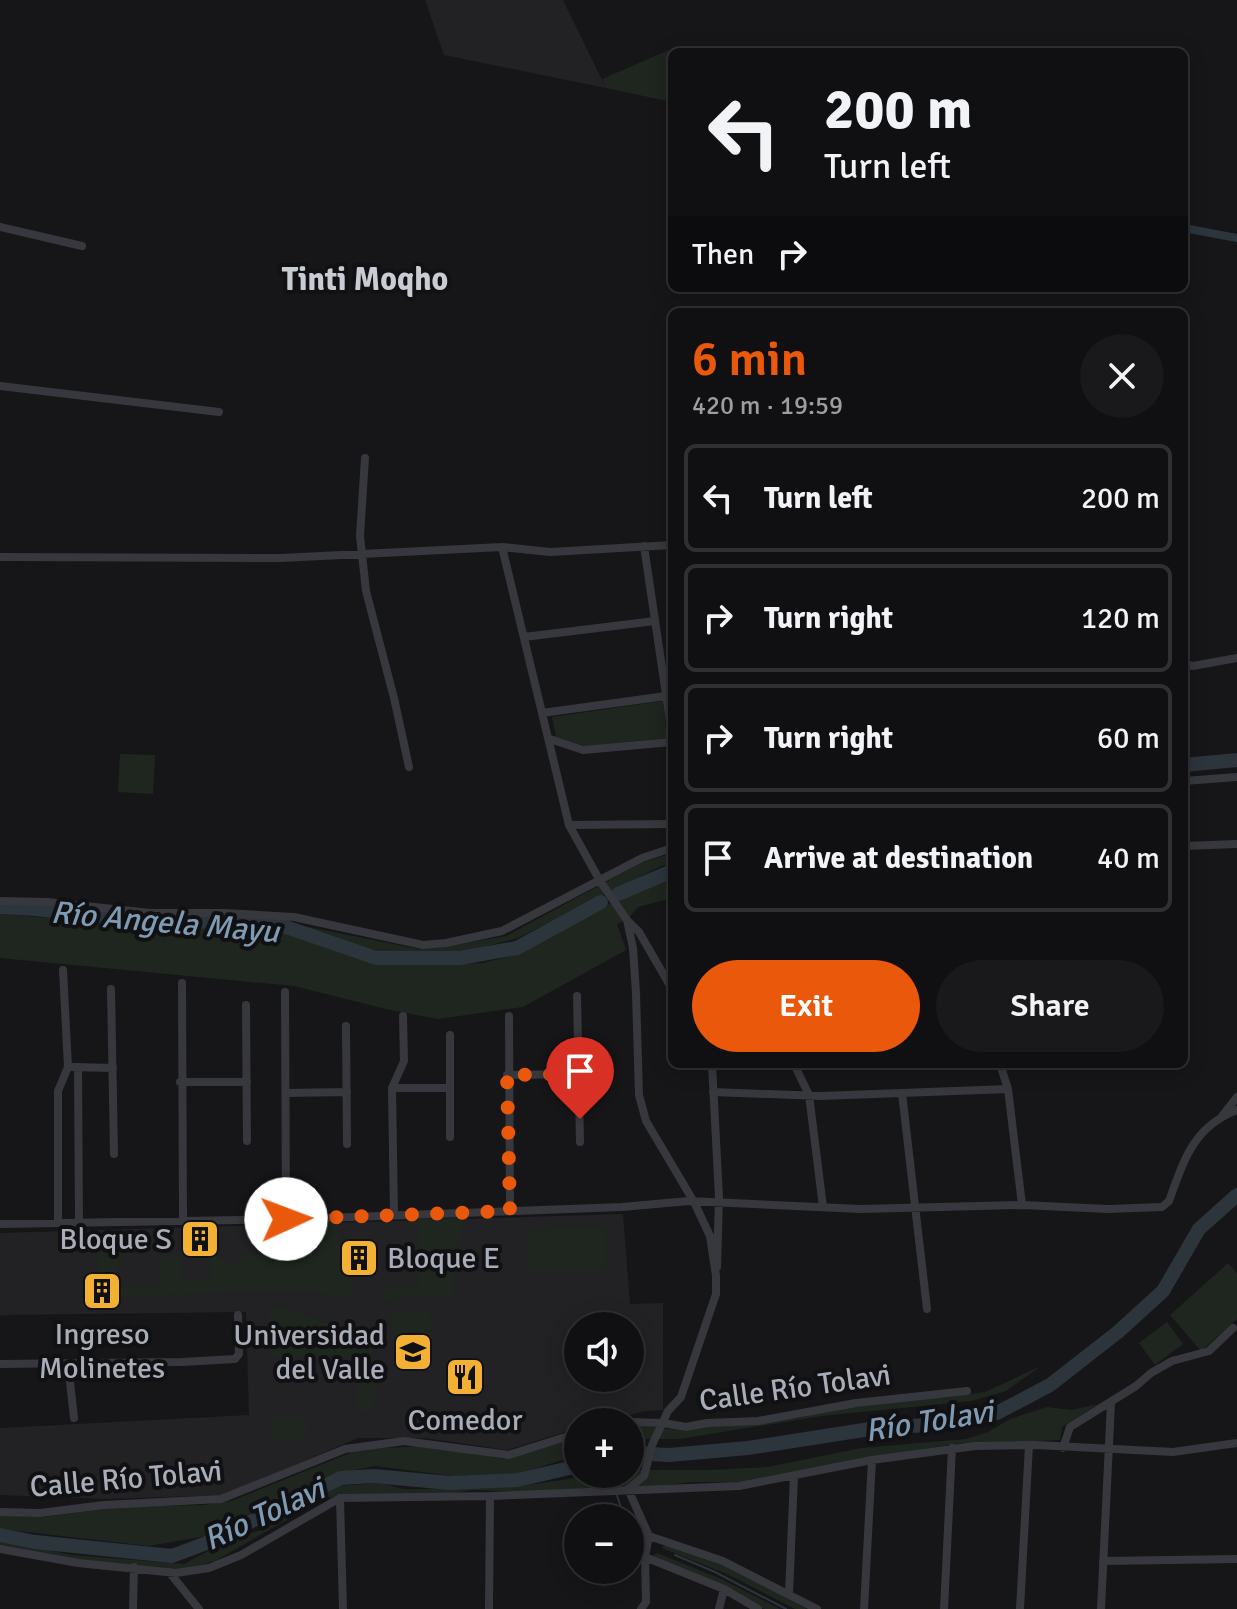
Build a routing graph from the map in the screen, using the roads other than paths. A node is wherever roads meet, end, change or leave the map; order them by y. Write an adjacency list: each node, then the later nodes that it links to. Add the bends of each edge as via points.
1 (0, 227): 2 (street)
2 (82, 246)
3 (0, 386): 4 (street)
4 (219, 412)
5 (365, 458): 9 (street)
6 (668, 545): 7 (street)
7 (644, 546): 8 (street, via 550,552); 11 (street)
8 (502, 547): 9 (street); 12 (street)
9 (362, 553): 10 (street); 20 (street, via 366,591)
10 (0, 557)
11 (655, 621): 12 (street); 15 (street)
12 (524, 637): 17 (street)
13 (1237, 658): 14 (street)
14 (1188, 665)
15 (668, 688)
16 (668, 693): 17 (street)
17 (542, 713): 18 (street)
18 (550, 739): 19 (street, via 583,750); 24 (street)
19 (668, 742)
20 (409, 767)
21 (1237, 777): 22 (street)
22 (1188, 781)
23 (668, 824): 24 (street)
24 (569, 825): 28 (street)
25 (1237, 844): 26 (street)
26 (1188, 846)
27 (668, 849): 28 (street)
28 (600, 881): 29 (street, via 502,931 423,945 294,917); 30 (street)
29 (0, 901)
30 (627, 920): 32 (street); 68 (street, via 633,948 639,1095 646,1121)
31 (63, 970): 42 (street)
32 (668, 982)
33 (182, 983): 50 (street)
34 (111, 989): 44 (street)
35 (285, 992): 57 (street)
36 (577, 996): 48 (street)
37 (246, 1005): 51 (street)
38 (403, 1016): 52 (street, via 404,1061)
39 (509, 1016): 49 (street)
40 (346, 1026): 55 (street)
41 (450, 1035): 53 (street)
42 (68, 1067): 43 (street); 77 (street, via 58,1091)
43 (78, 1067): 44 (street); 78 (street)
44 (113, 1068): 67 (street)
45 (712, 1068): 56 (street)
46 (796, 1068): 59 (street)
47 (1001, 1068): 54 (street)
48 (580, 1074): 49 (street); 65 (street)
49 (507, 1075): 73 (street)
50 (180, 1082): 51 (street); 76 (street)
51 (247, 1082): 64 (street)
52 (392, 1088): 53 (street); 74 (street)
53 (450, 1088): 63 (street)
54 (1008, 1089): 58 (street); 70 (street)
55 (347, 1092): 57 (street); 66 (street)
56 (713, 1092): 59 (street); 69 (street)
57 (286, 1093): 75 (street)
58 (902, 1093): 59 (street); 72 (street)
59 (809, 1095): 71 (street)
60 (1237, 1097): 62 (street)
61 (1237, 1110): 62 (street)
62 (1223, 1116): 70 (street, via 1197,1136 1162,1207)
63 (450, 1137)
64 (247, 1141)
65 (580, 1142)
66 (347, 1144)
67 (114, 1154)
68 (694, 1202): 69 (street); 73 (street); 80 (street, via 710,1236)
69 (719, 1204): 71 (street); 80 (street)
70 (1022, 1205): 72 (street)
71 (823, 1207): 72 (street)
72 (914, 1208): 81 (street)
73 (510, 1211): 74 (street)
74 (394, 1215): 75 (street)
75 (286, 1219): 76 (street)
76 (183, 1220): 78 (street)
77 (58, 1223): 78 (street); 79 (street)
78 (79, 1223)
79 (0, 1224)
80 (716, 1276): 90 (street, via 716,1294 689,1377)
81 (927, 1309)
82 (238, 1315): 85 (street, via 235,1359)
83 (1233, 1328): 87 (street, via 1209,1351 1172,1361)
84 (0, 1364): 85 (street)
85 (68, 1364): 88 (street)
86 (967, 1391): 90 (street, Calle Río Tolavi, via 758,1421 686,1427)
87 (1111, 1403): 95 (street, via 1070,1427); 96 (street)
88 (74, 1418)
89 (644, 1422): 90 (street, Calle Río Tolavi)
90 (663, 1423): 99 (street, via 644,1476)
91 (564, 1437): 102 (street, Calle Río Tolavi, via 509,1455 404,1441 361,1445 221,1499)
92 (1237, 1443): 96 (street, via 1173,1452)
93 (1029, 1445): 94 (street); 95 (street); 122 (street)
94 (952, 1448): 97 (street); 121 (street)
95 (1063, 1448): 96 (street)
96 (1107, 1451): 107 (street)
97 (872, 1460): 98 (street); 120 (street)
98 (794, 1476): 99 (street, via 739,1486); 111 (street)
99 (628, 1489): 100 (street); 103 (street)
100 (490, 1496): 101 (street); 115 (street)
101 (340, 1498): 109 (street, via 220,1564); 114 (street)
102 (0, 1512)
103 (649, 1536): 105 (street); 111 (street, via 723,1561)
104 (0, 1549): 108 (street)
105 (645, 1557): 110 (street); 116 (street, via 646,1602)
106 (1237, 1559): 107 (street)
107 (1103, 1561): 123 (street)
108 (134, 1567): 109 (street); 112 (street)
109 (169, 1572): 113 (street)
110 (724, 1589): 117 (street); 118 (street)
111 (789, 1594): 119 (street)
112 (133, 1609)
113 (199, 1609)
114 (343, 1609)
115 (489, 1609)
116 (641, 1609)
117 (719, 1609)
118 (758, 1609)
119 (817, 1609)
120 (864, 1609)
121 (944, 1609)
122 (1020, 1609)
123 (1101, 1609)

